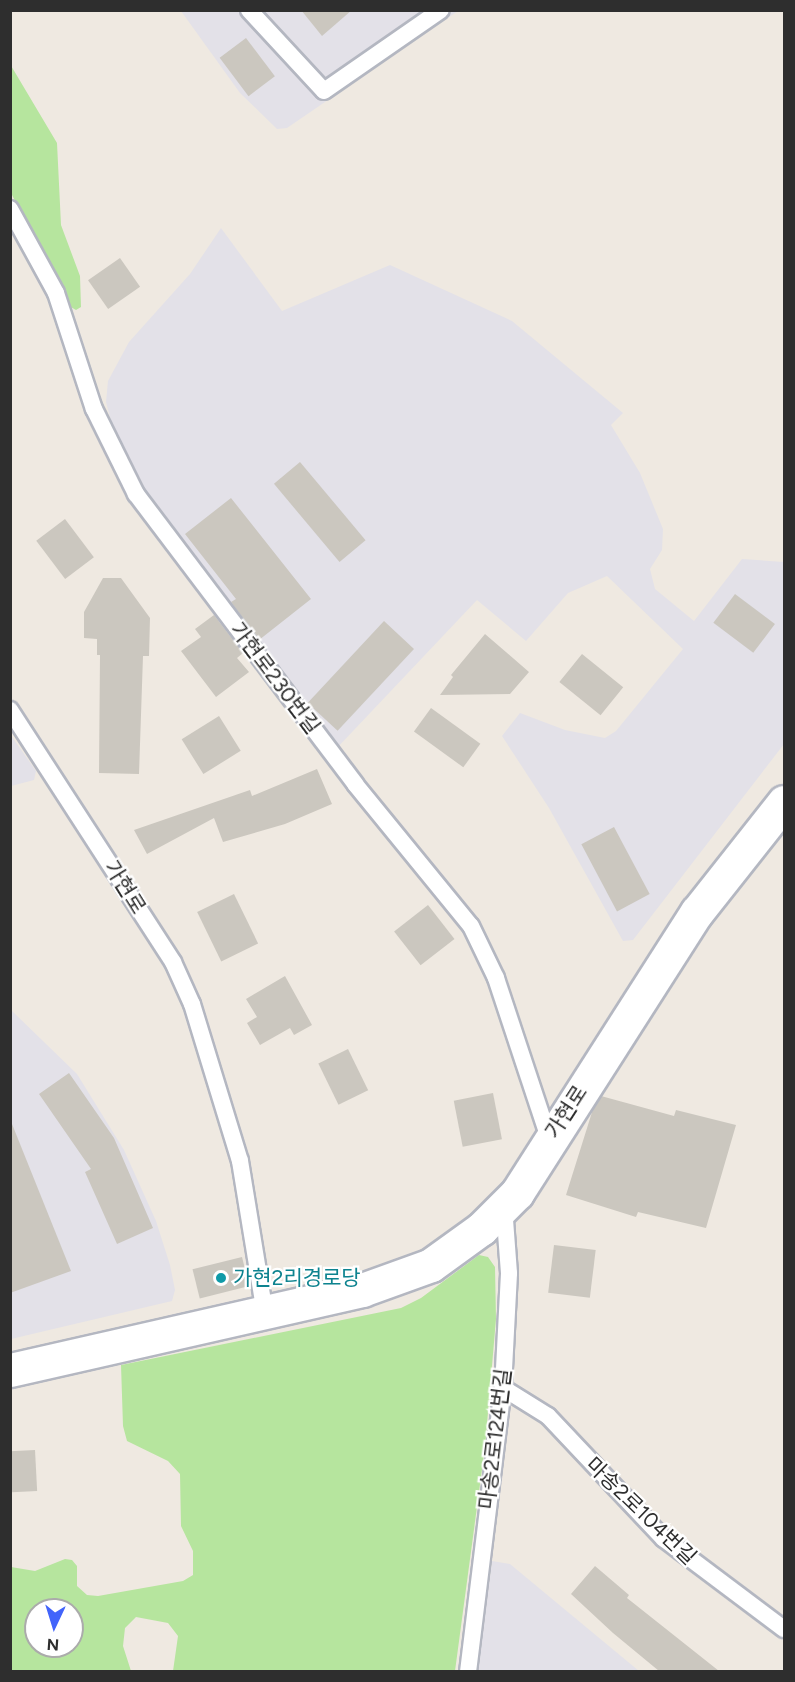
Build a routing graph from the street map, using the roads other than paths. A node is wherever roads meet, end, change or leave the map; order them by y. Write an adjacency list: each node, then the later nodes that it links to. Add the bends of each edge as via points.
1 (249, 10): 2 (lane, via 324,91)
2 (441, 10)
3 (10, 209): 6 (lane, 가현로230번길, via 56,293 94,409 136,494 355,784 471,926 496,978)
4 (12, 716): 8 (lane, 가현로, via 173,962 192,1004 240,1161)
5 (784, 802): 6 (street, 가현로, via 697,912)
6 (549, 1138): 7 (street, 가현로, via 517,1193)
7 (503, 1206): 8 (street, 가현로, via 481,1229 431,1264 363,1290); 10 (lane, 마송2로124번길, via 509,1273)
8 (265, 1313): 9 (street, 가현로)
9 (10, 1370)
10 (503, 1388): 11 (lane, 마송2로104번길, via 548,1416 664,1539); 12 (lane, 마송2로124번길)
11 (784, 1629)
12 (468, 1671)

